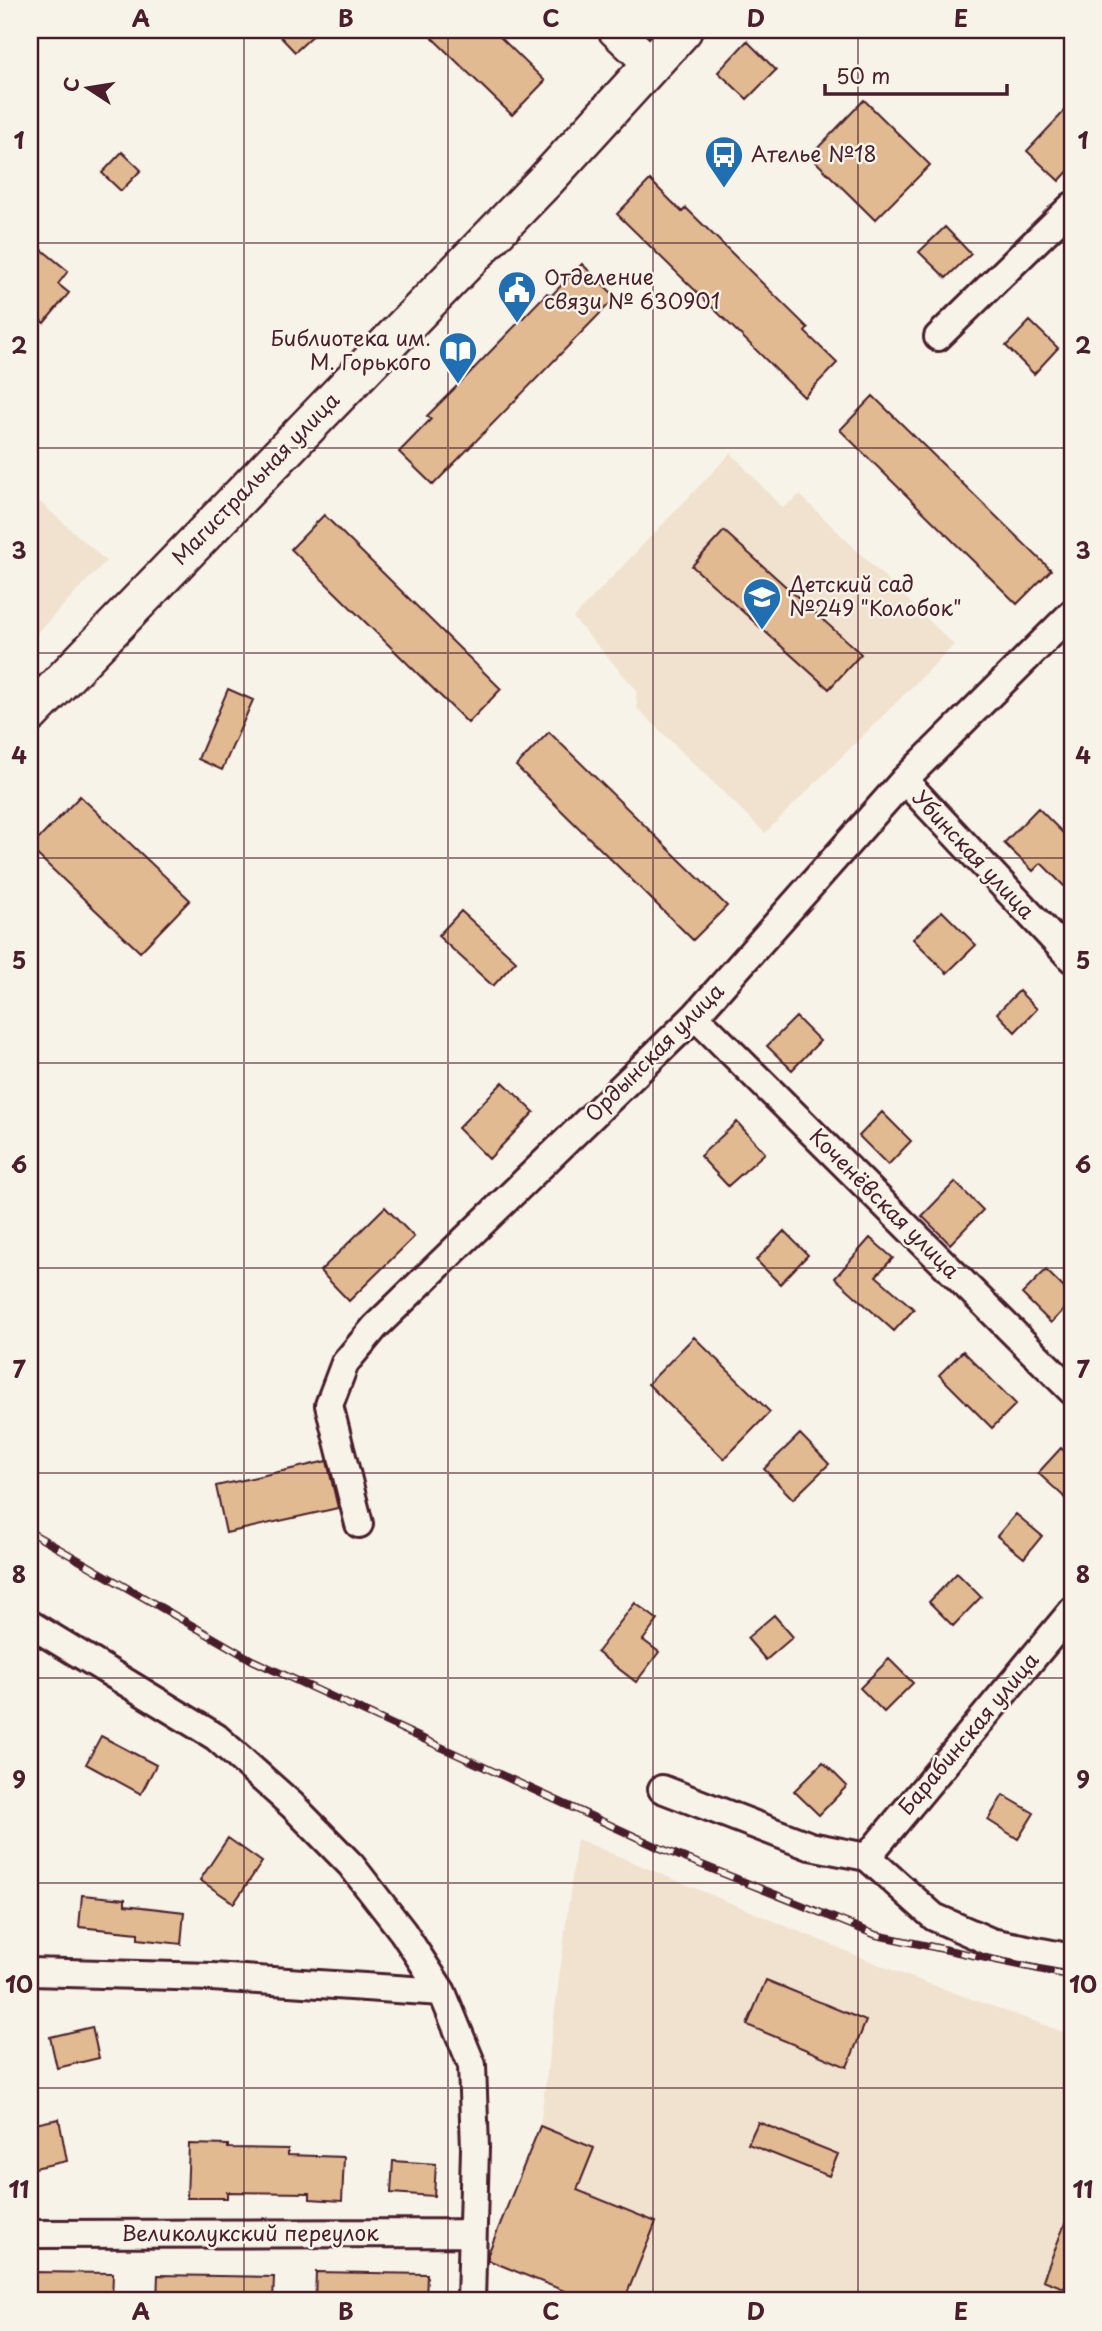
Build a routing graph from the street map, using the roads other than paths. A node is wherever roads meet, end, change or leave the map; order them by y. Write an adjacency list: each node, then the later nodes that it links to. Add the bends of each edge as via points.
1 (615, 30): 3 (street)
2 (683, 30): 3 (main road, Магистральная улица)
3 (651, 64): 7 (main road, Магистральная улица)
4 (1072, 206): 5 (street)
5 (938, 337)
6 (1072, 614): 8 (street, Ордынская улица)
7 (30, 714)
8 (904, 780): 9 (street, Убинская улица); 10 (street, Ордынская улица)
9 (1072, 959)
10 (695, 1016): 11 (street, Коченёвская улица); 12 (street, Ордынская улица, via 375,1327 345,1363 329,1405)
11 (1072, 1391)
12 (359, 1524)
13 (1072, 1611): 16 (street, Барабинская улица)
14 (35, 1636): 19 (street, via 216,1737 351,1865 403,1931)
15 (662, 1789): 16 (street, via 810,1846)
16 (867, 1857): 17 (street, via 934,1917 991,1942)
17 (1072, 1958)
18 (30, 1972): 19 (street, via 212,1977)
19 (442, 1992): 20 (street, via 472,2065)
20 (471, 2233): 21 (street, Великолукский переулок); 22 (street)
21 (30, 2234)
22 (471, 2301)

